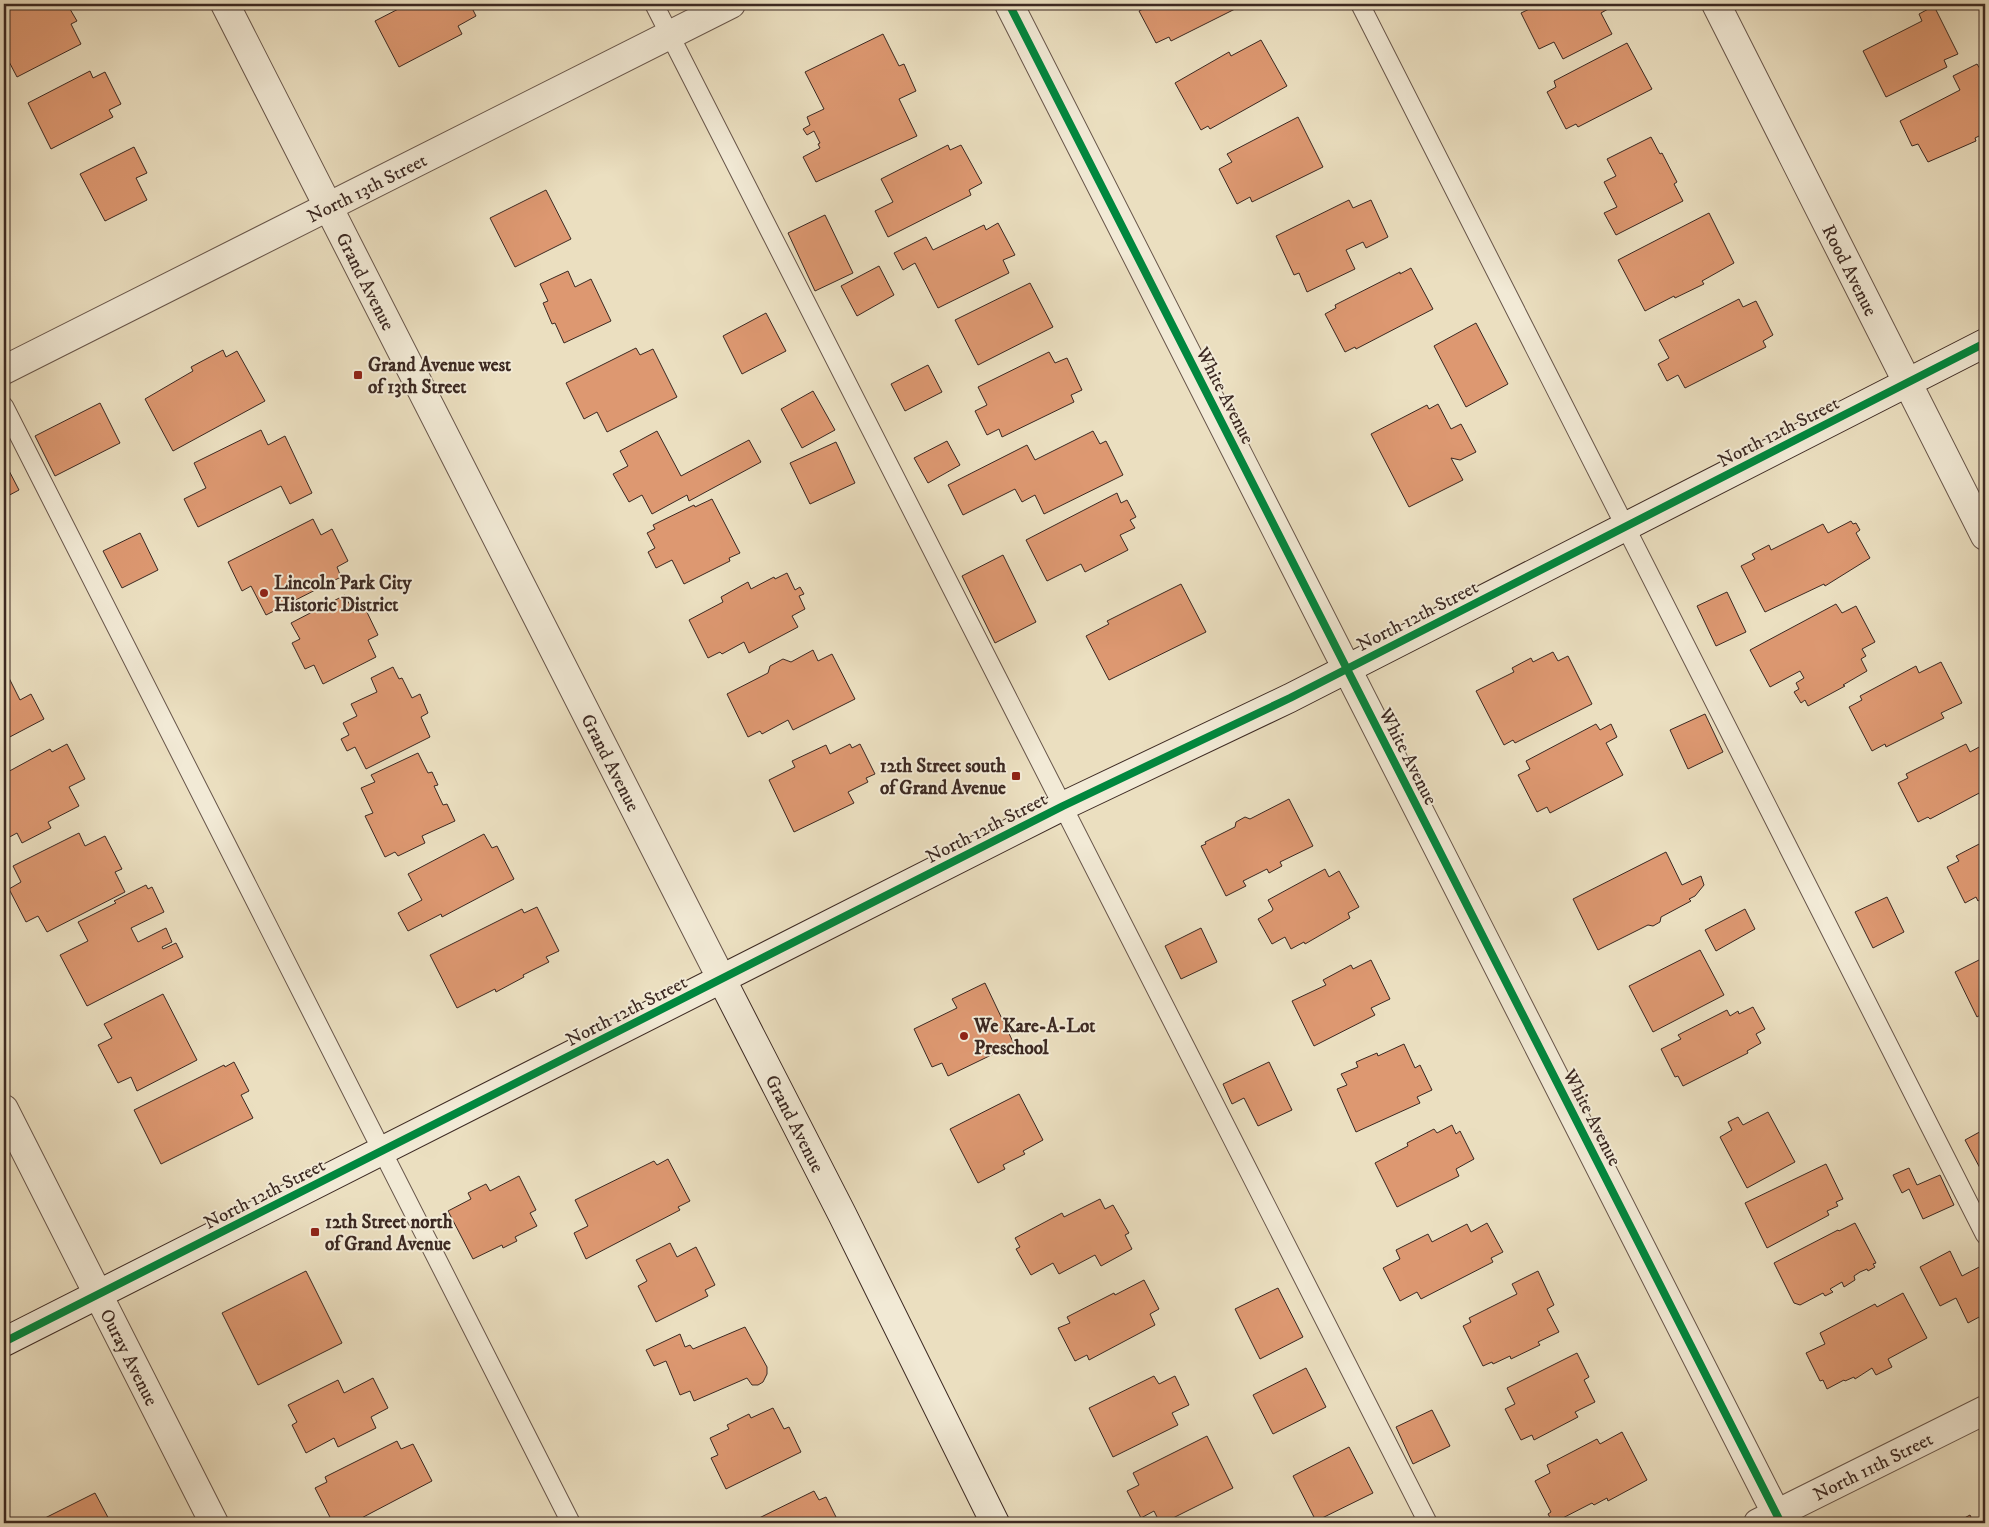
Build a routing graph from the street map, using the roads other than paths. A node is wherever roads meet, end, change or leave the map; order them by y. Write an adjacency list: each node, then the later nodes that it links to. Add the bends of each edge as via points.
1 (225, 4): 8 (street, Grand Avenue)
2 (654, 4): 7 (lane)
3 (731, 4): 7 (street, North 13th Street)
4 (1009, 4): 15 (street, White Avenue)
5 (1360, 4): 13 (lane)
6 (1716, 4): 11 (street, Rood Avenue)
7 (670, 34): 8 (street, North 13th Street); 16 (lane)
8 (328, 206): 10 (street, North 13th Street); 17 (street, Grand Avenue)
9 (1985, 343): 11 (street, North 12th Street)
10 (4, 370)
11 (1906, 383): 13 (street, North 12th Street); 14 (street, Rood Avenue)
12 (4, 406): 19 (lane)
13 (1626, 527): 15 (street, North 12th Street); 20 (lane)
14 (1985, 536)
15 (1347, 669): 16 (street, North 12th Street); 24 (street, White Avenue)
16 (1063, 806): 17 (street, North 12th Street); 28 (lane)
17 (722, 980): 19 (street, North 12th Street); 27 (street, Grand Avenue)
18 (4, 1109): 21 (street, Ouray Avenue)
19 (382, 1151): 21 (street, North 12th Street); 26 (lane)
20 (1985, 1235)
21 (98, 1294): 22 (street, North 12th Street); 25 (street, Ouray Avenue)
22 (4, 1342)
23 (1985, 1410): 24 (street, North 11th Street)
24 (1772, 1520)
25 (214, 1523)
26 (571, 1523)
27 (996, 1523)
28 (1428, 1523)

